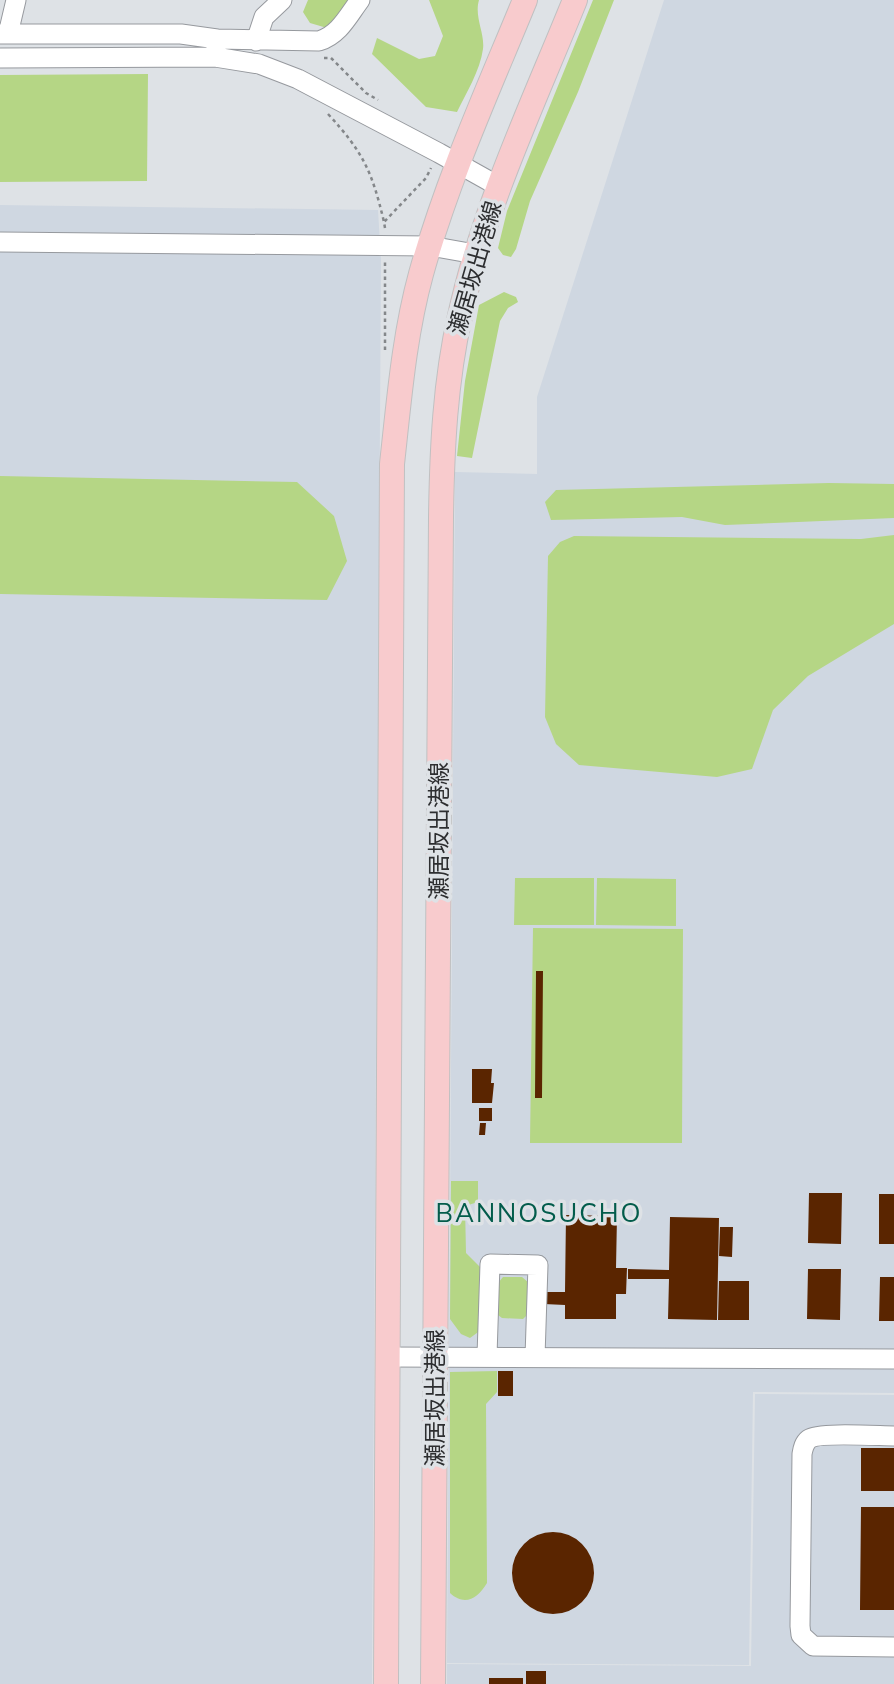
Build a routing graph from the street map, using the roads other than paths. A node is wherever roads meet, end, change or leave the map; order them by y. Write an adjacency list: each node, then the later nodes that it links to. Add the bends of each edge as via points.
1 (16, 0): 6 (street)
2 (282, 0): 7 (street, via 264,18)
3 (360, 0): 7 (street, via 330,38)
4 (525, 0): 10 (main road, 瀬居坂出港線)
5 (575, 0): 11 (main road, 瀬居坂出港線)
6 (4, 34): 8 (street, via 181,34)
7 (256, 41): 8 (street)
8 (216, 48): 9 (street); 10 (street, via 298,79)
9 (0, 58)
10 (458, 163): 11 (street); 13 (main road, 瀬居坂出港線)
11 (498, 186): 14 (main road, 瀬居坂出港線)
12 (0, 242): 13 (street)
13 (430, 246): 14 (street); 17 (main road, 瀬居坂出港線, via 408,338 393,464)
14 (475, 254): 15 (main road, 瀬居坂出港線, via 450,369 442,456)
15 (435, 1356): 16 (street); 17 (street); 23 (main road, 瀬居坂出港線)
16 (487, 1356): 18 (street); 18 (street, via 490,1264 538,1265)
17 (387, 1357): 22 (main road, 瀬居坂出港線)
18 (535, 1357): 19 (street)
19 (894, 1359)
20 (894, 1436): 21 (street, via 822,1435 804,1445 800,1626 801,1635 813,1646)
21 (894, 1647)
22 (386, 1684)
23 (433, 1684)

